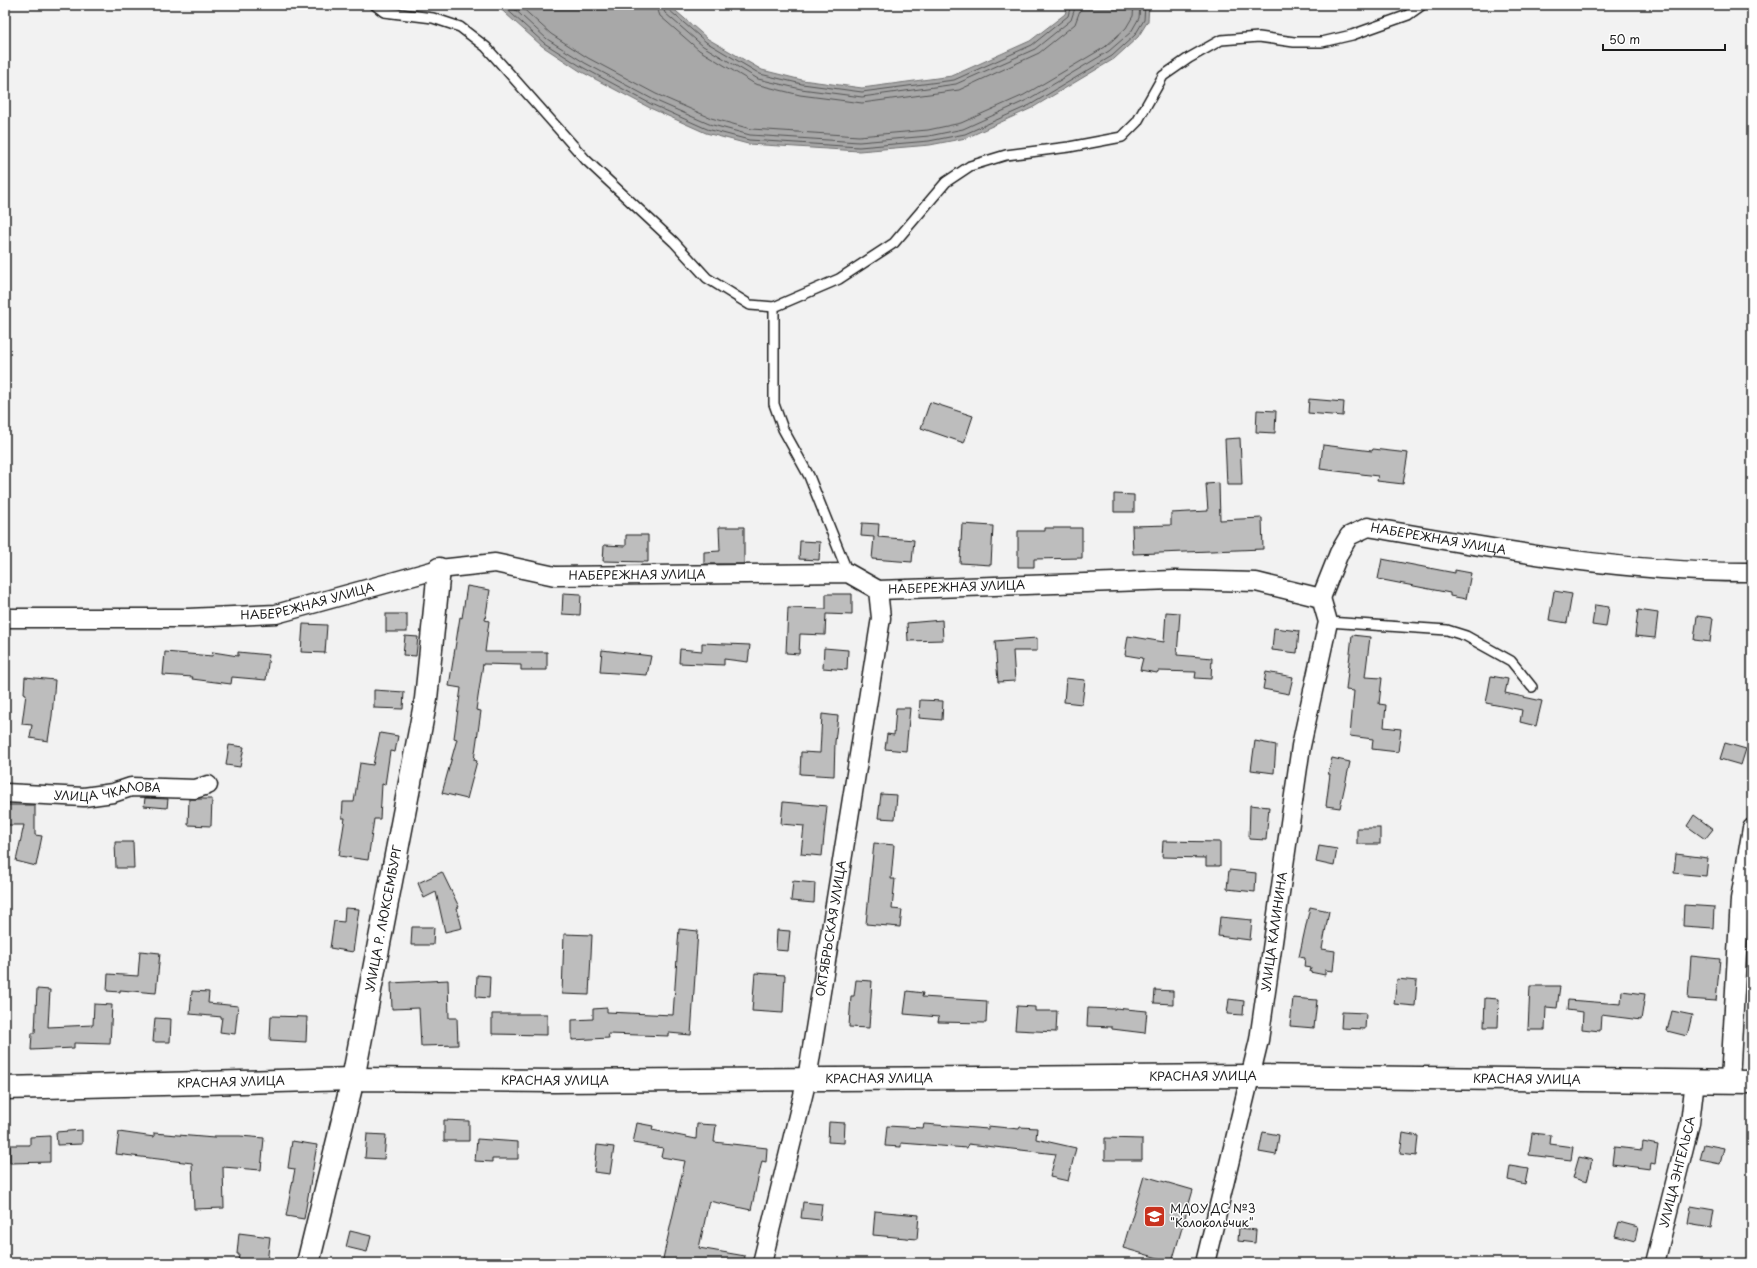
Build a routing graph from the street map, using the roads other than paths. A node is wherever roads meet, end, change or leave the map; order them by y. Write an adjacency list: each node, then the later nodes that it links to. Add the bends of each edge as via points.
1 (376, 5): 3 (lane, via 384,12 433,18 460,27 486,46 586,160 674,242 707,278 750,306)
2 (1422, 5): 3 (lane, via 1401,18 1352,35 1322,42 1294,42 1259,37 1221,40 1163,76 1137,122 1122,137 1006,155 970,166 946,182 894,243 839,279)
3 (774, 307): 6 (lane, via 774,404 783,429 809,476)
4 (439, 569): 6 (street, НАБЕРЕЖНАЯ УЛИЦА, via 495,563 555,576); 9 (street, НАБЕРЕЖНАЯ УЛИЦА, via 276,614 188,618); 16 (main road, УЛИЦА Р. ЛЮКСЕМБУРГ, via 426,699)
5 (1752, 572): 8 (street, НАБЕРЕЖНАЯ УЛИЦА, via 1713,573 1576,561 1368,527 1349,536 1339,553)
6 (848, 574): 7 (street, НАБЕРЕЖНАЯ УЛИЦА)
7 (878, 590): 8 (street, НАБЕРЕЖНАЯ УЛИЦА, via 1174,580 1256,582); 17 (street, ОКТЯБРЬСКАЯ УЛИЦА, via 881,618)
8 (1321, 598): 10 (street, УЛИЦА КАЛИНИНА)
9 (5, 618)
10 (1328, 622): 11 (lane, via 1447,630 1466,636 1511,661); 15 (street, УЛИЦА КАЛИНИНА, via 1301,746 1259,1040)
11 (1532, 687)
12 (208, 785): 13 (street, УЛИЦА ЧКАЛОВА, via 195,789 131,787 113,793 84,797)
13 (5, 793)
14 (1752, 828): 19 (street, via 1740,899)
15 (1250, 1076): 17 (main road, КРАСНАЯ УЛИЦА); 18 (main road, КРАСНАЯ УЛИЦА); 24 (street, УЛИЦА КАЛИНИНА)
16 (353, 1079): 17 (main road, КРАСНАЯ УЛИЦА); 21 (main road, КРАСНАЯ УЛИЦА); 22 (main road, УЛИЦА Р. ЛЮКСЕМБУРГ)
17 (807, 1079): 23 (street, ОКТЯБРЬСКАЯ УЛИЦА)
18 (1695, 1080): 19 (main road, КРАСНАЯ УЛИЦА); 25 (street, УЛИЦА ЭНГЕЛЬСА, via 1690,1123)
19 (1730, 1081): 20 (main road, КРАСНАЯ УЛИЦА)
20 (1752, 1082)
21 (5, 1088)
22 (308, 1263)
23 (762, 1263)
24 (1205, 1263)
25 (1655, 1263)

